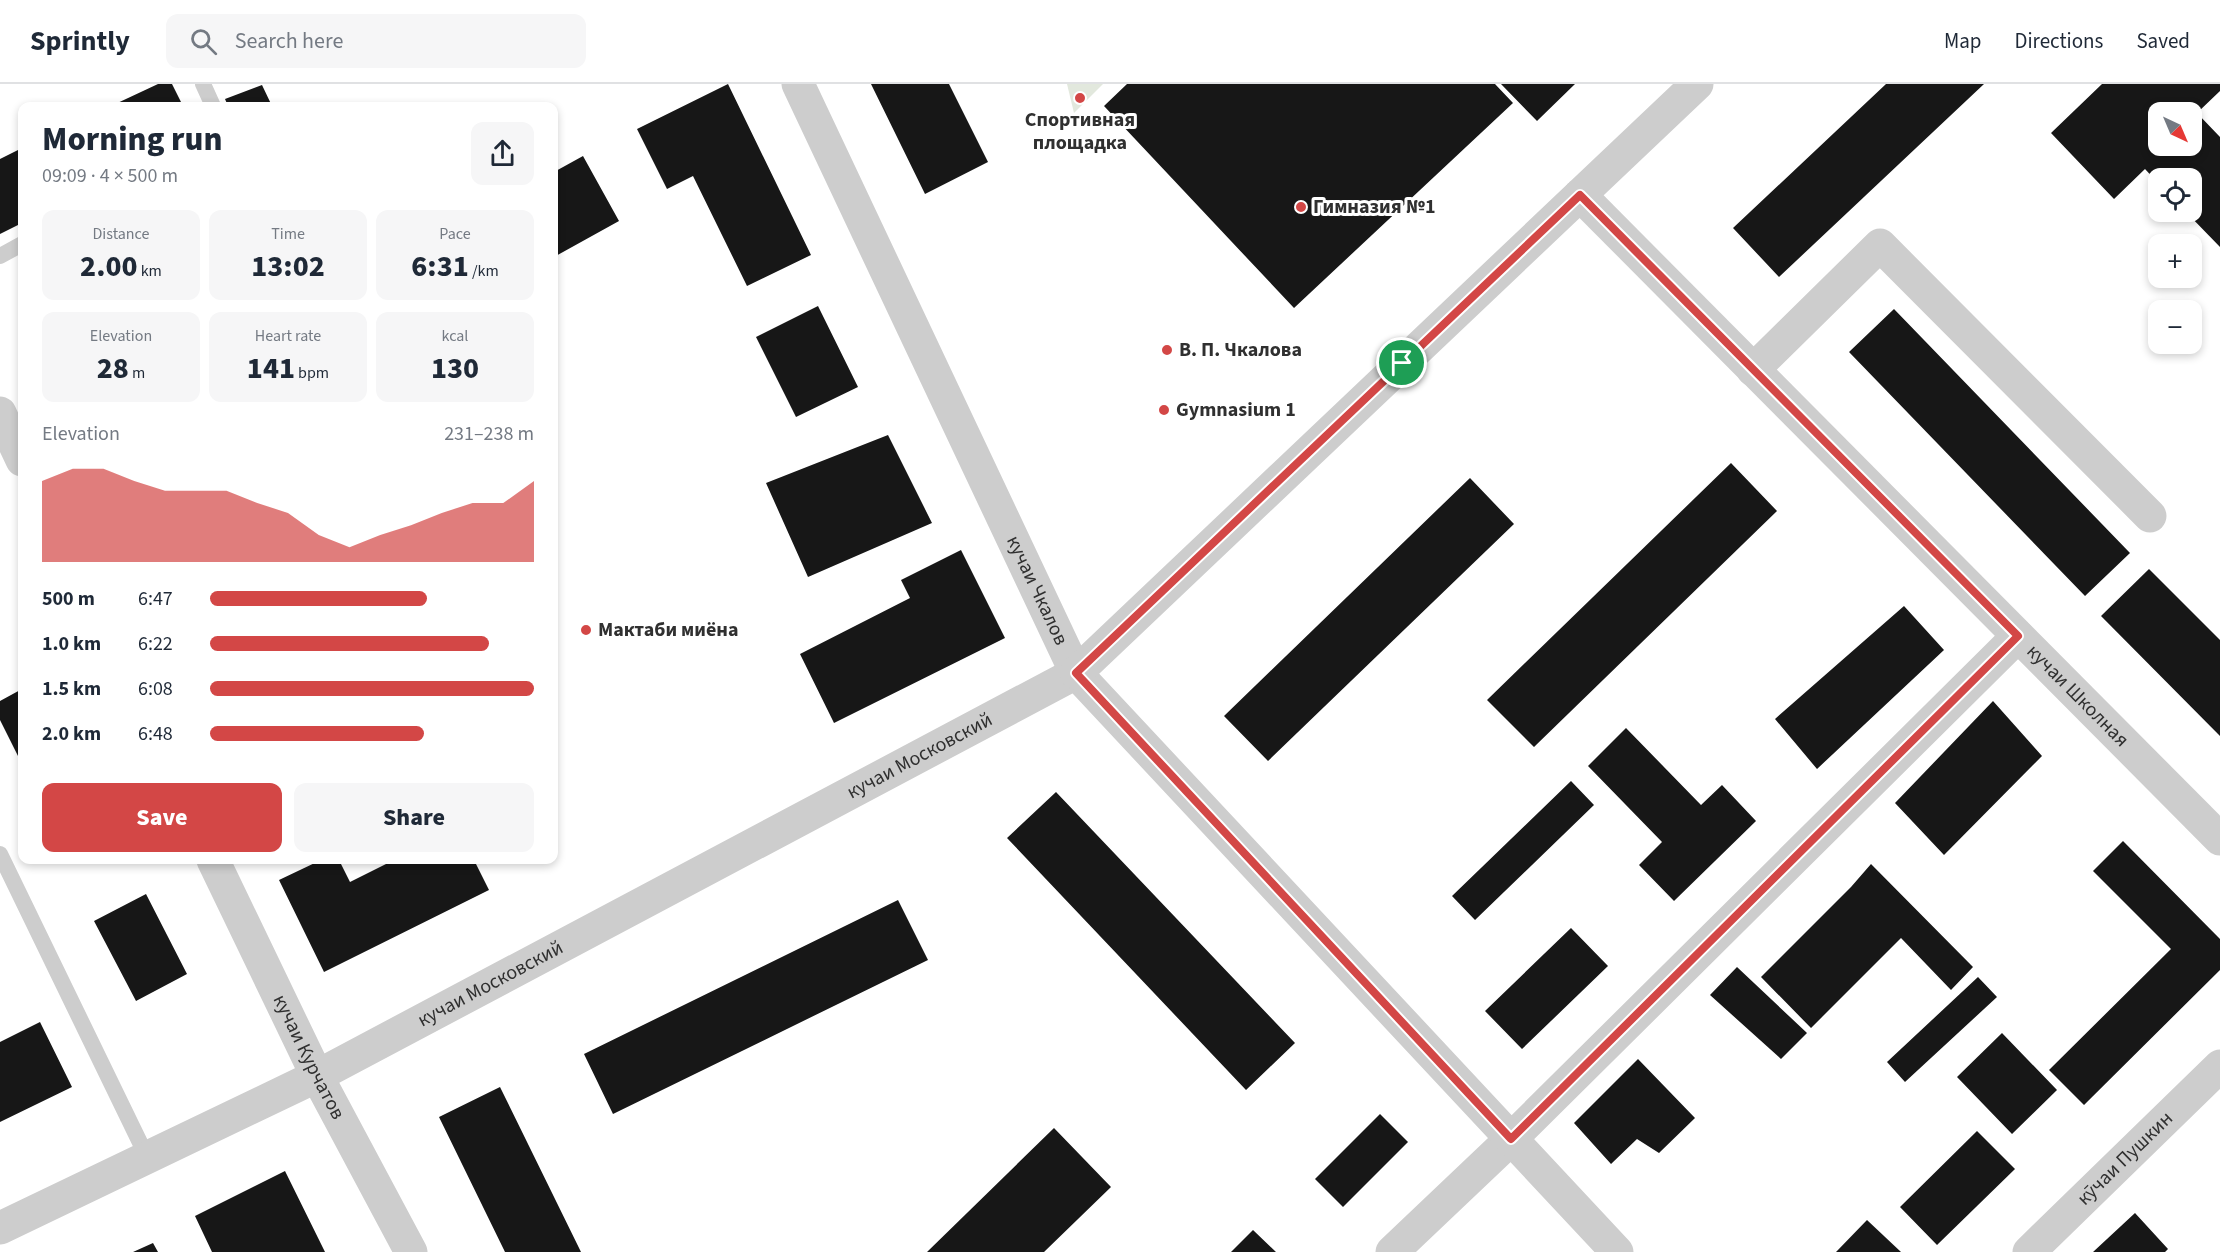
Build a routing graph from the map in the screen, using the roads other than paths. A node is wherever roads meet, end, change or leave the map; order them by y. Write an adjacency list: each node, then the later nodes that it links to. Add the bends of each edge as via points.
1 (203, 84): 4 (lane)
2 (798, 84): 13 (street, кучаи Чкалов)
3 (1697, 84): 5 (street, кучаи Московский)
4 (211, 102)
5 (1580, 195): 8 (street, кучаи Школная); 13 (street, кучаи Московский)
6 (18, 246): 7 (lane)
7 (0, 256)
8 (1753, 370): 11 (street, via 1880,245); 12 (street, кучаи Школная)
9 (0, 413): 10 (street)
10 (18, 446)
11 (2150, 516)
12 (2018, 636): 14 (street, кучаи Школная); 19 (street)
13 (1076, 673): 18 (street, кучаи Московский); 19 (street, кучаи Чкалов)
14 (2220, 838)
15 (0, 854): 20 (lane)
16 (215, 864): 18 (street, кучаи Курчатов)
17 (2220, 1066): 25 (street, кӯчаи Пушкин)
18 (317, 1076): 20 (street, кучаи Московский); 22 (street, кучаи Курчатов)
19 (1511, 1139): 23 (street); 24 (street, кучаи Чкалов)
20 (147, 1157): 21 (street, кучаи Московский)
21 (0, 1228)
22 (411, 1252)
23 (1392, 1252)
24 (1617, 1252)
25 (2029, 1252)

